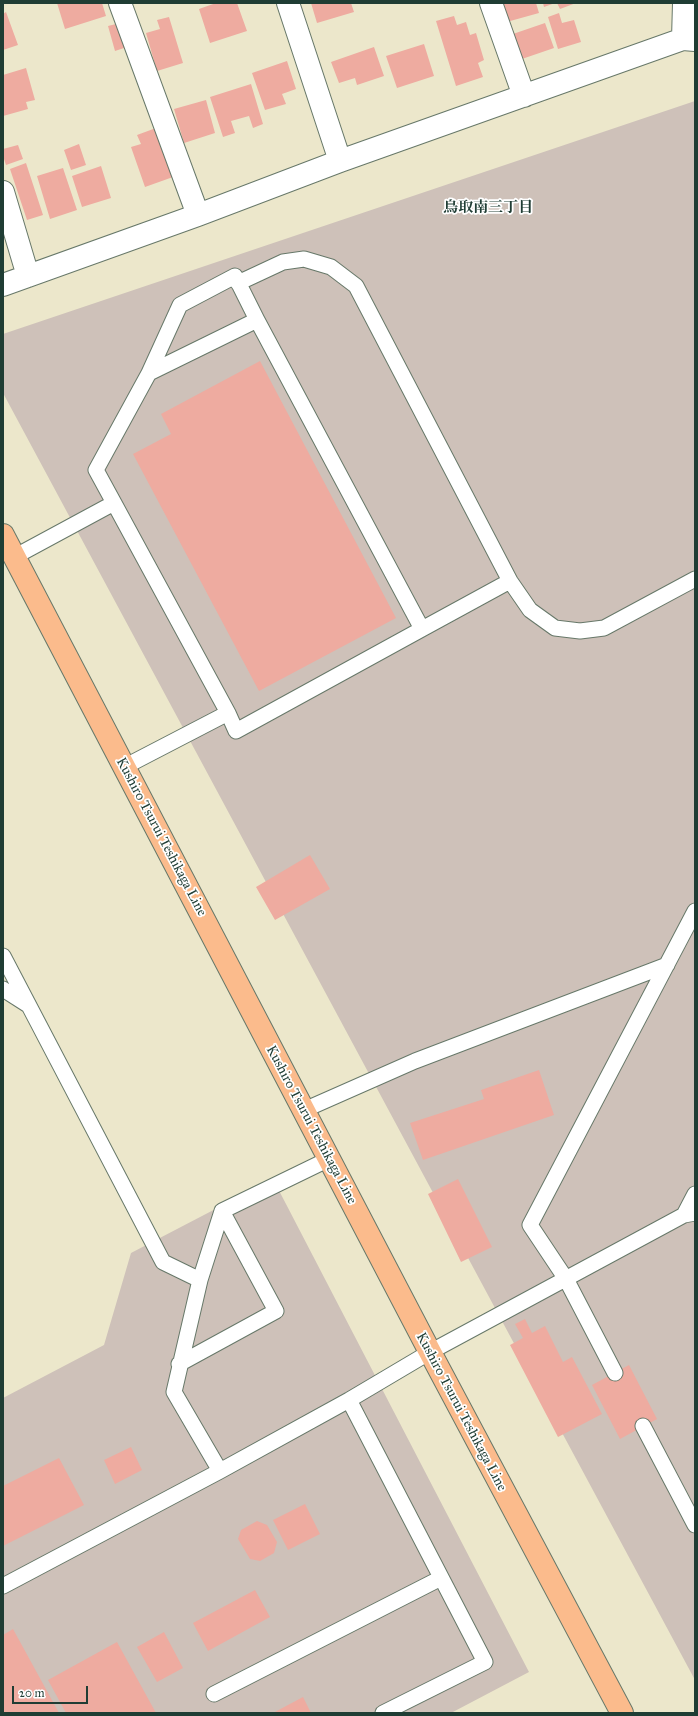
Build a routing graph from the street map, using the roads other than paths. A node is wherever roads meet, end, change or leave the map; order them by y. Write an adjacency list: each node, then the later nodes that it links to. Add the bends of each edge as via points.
1 (120, 3): 9 (street)
2 (288, 3): 7 (street)
3 (491, 3): 6 (street)
4 (684, 3): 5 (street)
5 (689, 40): 6 (street)
6 (524, 96): 7 (street)
7 (340, 161): 9 (street)
8 (3, 192): 10 (street)
9 (198, 214): 10 (street)
10 (28, 276): 12 (street)
11 (238, 283): 13 (lane); 14 (lane, via 235,276 180,305); 19 (lane, via 283,262 304,260 331,267 356,286)
12 (3, 285)
13 (257, 320): 14 (lane); 20 (lane)
14 (149, 373): 15 (lane, via 96,470)
15 (114, 503): 17 (lane); 21 (lane)
16 (3, 535): 17 (main road, Kushiro Tsurui Teshikaga Line)
17 (14, 556): 22 (main road, Kushiro Tsurui Teshikaga Line)
18 (695, 579): 19 (lane, via 604,628 580,631 555,628 530,610)
19 (510, 581): 20 (lane)
20 (422, 629): 21 (lane, via 236,731)
21 (228, 713): 22 (lane)
22 (124, 767): 28 (main road, Kushiro Tsurui Teshikaga Line)
23 (695, 911): 25 (lane)
24 (3, 956): 27 (lane)
25 (666, 965): 28 (lane, via 415,1061); 34 (lane, via 530,1225)
26 (3, 988): 27 (lane)
27 (29, 1005): 33 (lane, via 163,1262)
28 (304, 1110): 29 (main road, Kushiro Tsurui Teshikaga Line)
29 (329, 1159): 31 (lane); 35 (main road, Kushiro Tsurui Teshikaga Line)
30 (695, 1194): 32 (lane)
31 (222, 1210): 33 (lane); 36 (lane, via 276,1311)
32 (690, 1214): 34 (lane)
33 (200, 1280): 36 (lane)
34 (566, 1280): 35 (lane); 37 (lane)
35 (430, 1352): 38 (lane); 46 (main road, Kushiro Tsurui Teshikaga Line)
36 (179, 1364): 40 (lane, via 174,1392)
37 (615, 1373)
38 (349, 1400): 40 (lane); 42 (lane)
39 (643, 1426): 41 (lane)
40 (220, 1471): 43 (lane)
41 (695, 1525)
42 (441, 1578): 44 (lane); 45 (lane, via 485,1662)
43 (3, 1586)
44 (214, 1694)
45 (382, 1713)
46 (622, 1713)

